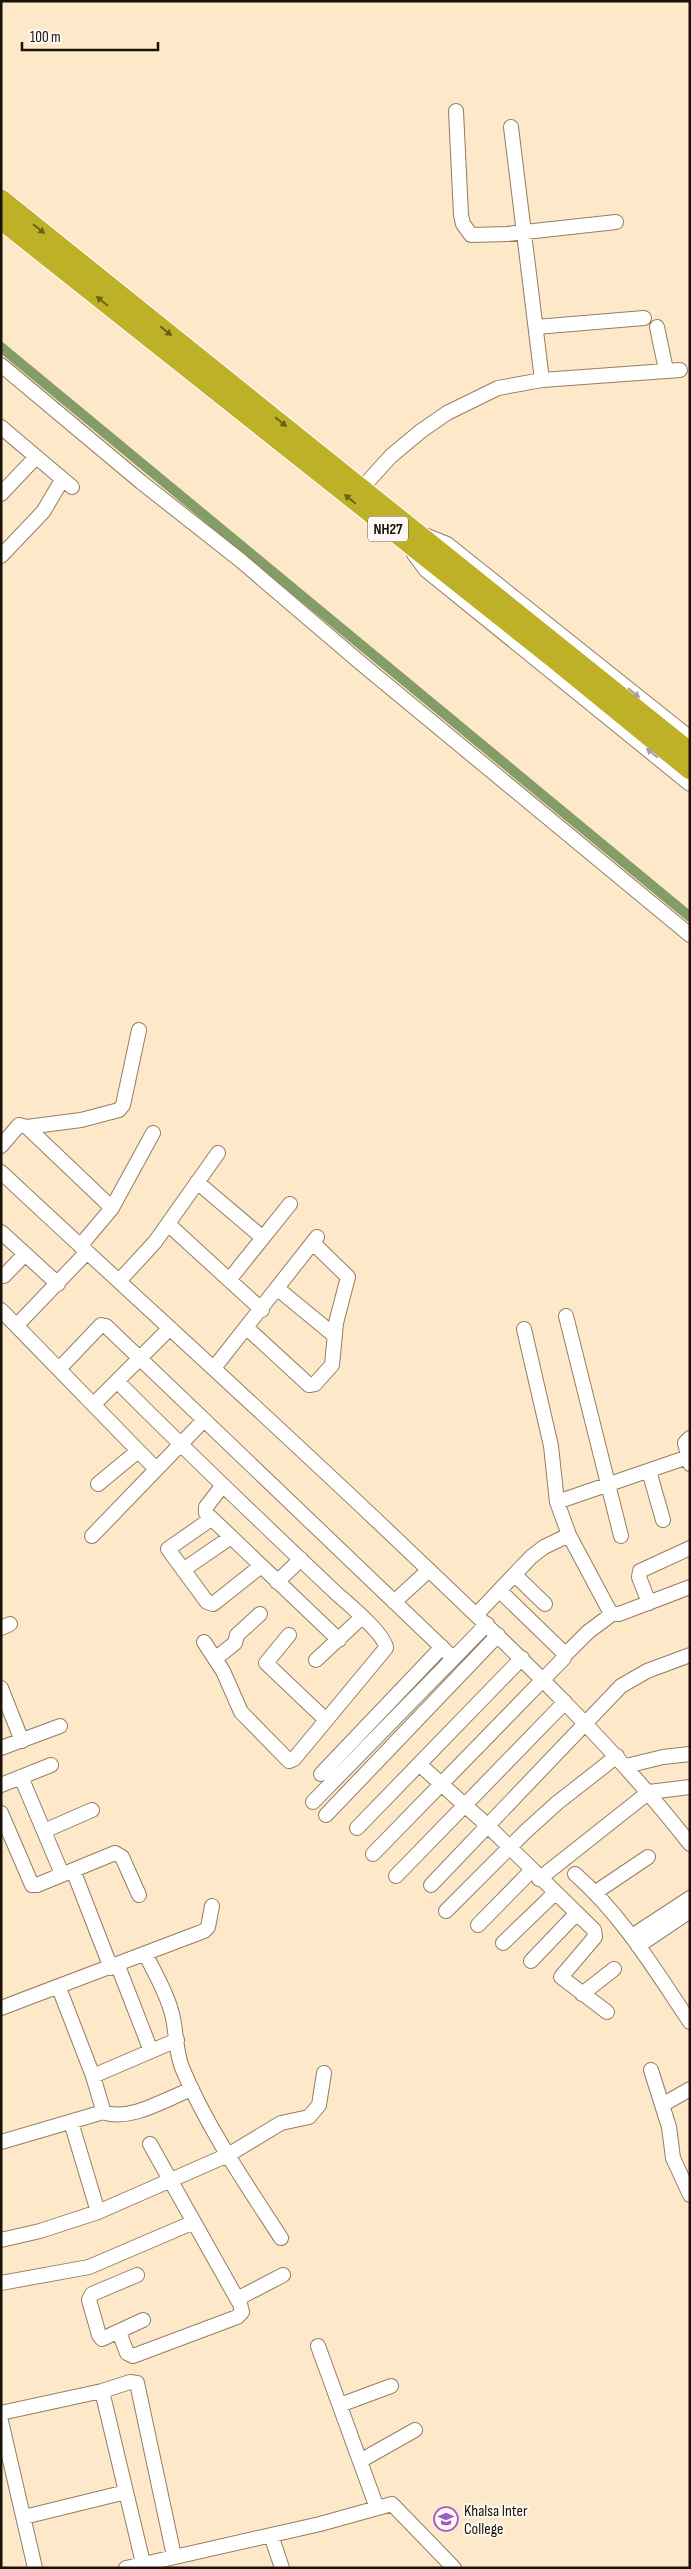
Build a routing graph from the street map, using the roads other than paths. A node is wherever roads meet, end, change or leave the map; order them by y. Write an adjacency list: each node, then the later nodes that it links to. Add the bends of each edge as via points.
1 (456, 111): 6 (street, via 461,215 467,232 477,235)
2 (511, 127): 6 (street)
3 (1, 198): 11 (highway, NH27, one-way to 11)
4 (1, 220): 11 (highway, NH27, one-way to 4)
5 (616, 222): 6 (street)
6 (525, 231): 8 (street)
7 (644, 318): 8 (street)
8 (536, 327): 12 (street)
9 (657, 327): 12 (street, via 673,370)
10 (1, 365): 25 (street)
11 (204, 372): 13 (highway, NH27)
12 (542, 380): 16 (street, via 498,388 447,413 391,456)
13 (234, 395): 16 (highway, NH27, one-way to 16); 18 (highway, NH27, one-way to 13)
14 (2, 428): 15 (street)
15 (36, 457): 17 (street); 19 (street, via 67,483)
16 (362, 488): 18 (highway, NH27)
17 (1, 494)
18 (409, 536): 20 (highway, NH27); 21 (street, one-way to 21, via 447,544); 24 (street, one-way to 18, via 426,570)
19 (1, 556)
20 (556, 652): 22 (highway, NH27); 23 (highway, NH27)
21 (690, 738)
22 (690, 752)
23 (690, 770)
24 (690, 784)
25 (690, 935)
26 (138, 1030): 27 (street, via 119,1110 81,1120)
27 (27, 1127): 29 (street, via 19,1125); 34 (street)
28 (153, 1133): 34 (street)
29 (1, 1146)
30 (218, 1153): 32 (street)
31 (1, 1172): 38 (street)
32 (197, 1182): 35 (street); 37 (street)
33 (290, 1204): 37 (street)
34 (112, 1208): 38 (street)
35 (168, 1224): 41 (street); 42 (street)
36 (1, 1232): 39 (street)
37 (262, 1238): 41 (street)
38 (84, 1249): 42 (street); 43 (street)
39 (25, 1254): 40 (street); 43 (street)
40 (2, 1277)
41 (230, 1280): 46 (street)
42 (119, 1281): 49 (street)
43 (58, 1284): 48 (street)
44 (278, 1289): 46 (street); 52 (street); 52 (street, via 315,1240 348,1276)
45 (1, 1310): 48 (street)
46 (262, 1310): 50 (street)
47 (566, 1316): 67 (street)
48 (17, 1324): 55 (street)
49 (170, 1328): 53 (street); 54 (street)
50 (247, 1328): 52 (street, via 311,1386 330,1368); 54 (street)
51 (524, 1329): 68 (street, via 551,1446)
52 (335, 1336)
53 (140, 1358): 55 (street, via 102,1325); 56 (street); 58 (street)
54 (214, 1368): 79 (street)
55 (59, 1369): 57 (street)
56 (117, 1381): 57 (street); 60 (street)
57 (94, 1404): 61 (street)
58 (204, 1420): 60 (street); 84 (street)
59 (690, 1438): 62 (street, via 685,1441)
60 (179, 1444): 63 (street); 66 (street)
61 (138, 1451): 63 (street); 65 (street)
62 (689, 1460): 64 (street)
63 (156, 1469): 72 (street)
64 (649, 1470): 67 (street); 70 (street)
65 (98, 1484)
66 (223, 1485): 69 (street, via 205,1508); 76 (street)
67 (607, 1485): 68 (street); 73 (street)
68 (558, 1502): 71 (street)
69 (211, 1518): 74 (street); 78 (street, via 168,1549)
70 (663, 1520)
71 (569, 1535): 80 (street, via 538,1551); 88 (street)
72 (92, 1536)
73 (621, 1536)
74 (230, 1537): 77 (street); 78 (street)
75 (690, 1548): 85 (street, via 640,1570 639,1577)
76 (301, 1559): 81 (street); 89 (street)
77 (261, 1566): 78 (street, via 213,1604 207,1602); 81 (street)
78 (183, 1570)
79 (429, 1570): 84 (street); 90 (street)
80 (515, 1574): 83 (street); 86 (street)
81 (277, 1582): 93 (street)
82 (690, 1587): 85 (street)
83 (500, 1591): 90 (street); 97 (street)
84 (394, 1602): 95 (street)
85 (649, 1602): 88 (street)
86 (545, 1604)
87 (260, 1614): 100 (street, via 236,1635 235,1643)
88 (612, 1614): 97 (street)
89 (362, 1618): 93 (street); 105 (street, via 384,1640 386,1648)
90 (482, 1620): 92 (street); 98 (street)
91 (289, 1635): 105 (street, via 266,1663)
92 (498, 1635): 99 (street); 124 (street)
93 (339, 1640): 101 (street)
94 (204, 1642): 100 (street)
95 (442, 1648): 98 (street); 114 (street)
96 (690, 1654): 106 (street, via 647,1671 621,1686)
97 (565, 1655): 102 (street)
98 (453, 1658): 120 (street)
99 (522, 1658): 102 (street); 112 (street)
100 (215, 1659): 105 (street, via 241,1712 288,1761 294,1759)
101 (316, 1660)
102 (543, 1680): 104 (street); 117 (street)
103 (1, 1688): 108 (street)
104 (565, 1702): 106 (street); 121 (street)
105 (326, 1720)
106 (586, 1722): 111 (street); 125 (street)
107 (60, 1726): 108 (street)
108 (22, 1740): 109 (street)
109 (1, 1748)
110 (690, 1754): 111 (street)
111 (621, 1761): 119 (street); 129 (street, via 557,1803)
112 (419, 1764): 117 (street); 126 (street)
113 (51, 1765): 115 (street)
114 (321, 1774)
115 (21, 1777): 116 (street); 127 (street)
116 (1, 1785)
117 (442, 1785): 121 (street); 130 (street)
118 (690, 1787): 119 (street)
119 (649, 1792): 128 (street); 134 (street)
120 (313, 1802)
121 (464, 1805): 125 (street); 135 (street)
122 (92, 1810): 127 (street)
123 (1, 1813): 132 (street, via 32,1885)
124 (326, 1814)
125 (488, 1826): 129 (street); 136 (street)
126 (357, 1828)
127 (44, 1831): 132 (street)
128 (690, 1844)
129 (509, 1848): 134 (street); 142 (street)
130 (373, 1854)
131 (648, 1857): 137 (street)
132 (67, 1872): 139 (street, via 110,1854 119,1854); 150 (street)
133 (576, 1874): 137 (street)
134 (535, 1875): 138 (street); 145 (street)
135 (396, 1876)
136 (431, 1885)
137 (596, 1892): 146 (street)
138 (555, 1893): 144 (street); 147 (street)
139 (139, 1896)
140 (690, 1898): 146 (street)
141 (212, 1906): 148 (street, via 208,1927 204,1931)
142 (446, 1911)
143 (690, 1911): 146 (street)
144 (576, 1914): 149 (street); 153 (street, via 594,1930 596,1936 561,1977)
145 (478, 1925)
146 (635, 1941): 156 (street)
147 (503, 1943)
148 (146, 1955): 150 (street); 157 (street, via 169,2003)
149 (531, 1961)
150 (114, 1967): 152 (street); 158 (street)
151 (614, 1969): 153 (street)
152 (59, 1988): 154 (street); 161 (street)
153 (582, 1994): 155 (street)
154 (1, 2008)
155 (607, 2012)
156 (690, 2022)
157 (176, 2040): 158 (street); 162 (street, via 179,2062)
158 (151, 2051): 161 (street)
159 (650, 2070): 164 (street)
160 (324, 2073): 169 (street, via 319,2105 312,2115 282,2123)
161 (93, 2076): 165 (street, via 103,2104)
162 (192, 2089): 165 (street, via 127,2115); 169 (street)
163 (689, 2090): 164 (street)
164 (662, 2105): 171 (street, via 673,2158)
165 (102, 2112): 166 (street)
166 (71, 2122): 167 (street); 172 (street)
167 (1, 2142)
168 (150, 2144): 170 (street)
169 (228, 2156): 170 (street); 174 (street)
170 (172, 2180): 172 (street); 173 (street)
171 (690, 2195)
172 (98, 2212): 175 (street)
173 (194, 2222): 178 (street, via 89,2267); 179 (street)
174 (281, 2238)
175 (1, 2240)
176 (137, 2275): 181 (street, via 89,2297 100,2337)
177 (283, 2275): 179 (street)
178 (1, 2283)
179 (238, 2299): 181 (street, via 242,2309 240,2315 133,2356 127,2354)
180 (144, 2320): 181 (street)
181 (119, 2332)
182 (318, 2346): 185 (street)
183 (391, 2386): 185 (street)
184 (102, 2391): 186 (street); 191 (street); 195 (street, via 130,2382 138,2385)
185 (340, 2405): 190 (street)
186 (1, 2413)
187 (1, 2422): 189 (street)
188 (415, 2430): 190 (street)
189 (3, 2438): 193 (street)
190 (360, 2461): 192 (street)
191 (126, 2492): 193 (street); 196 (street)
192 (377, 2508): 194 (street); 200 (street, via 392,2504 398,2507)
193 (24, 2517): 197 (street)
194 (271, 2534): 195 (street); 199 (street)
195 (174, 2556): 196 (street)
196 (143, 2563): 198 (street)
197 (35, 2568)
198 (126, 2568)
199 (282, 2568)
200 (454, 2568)

